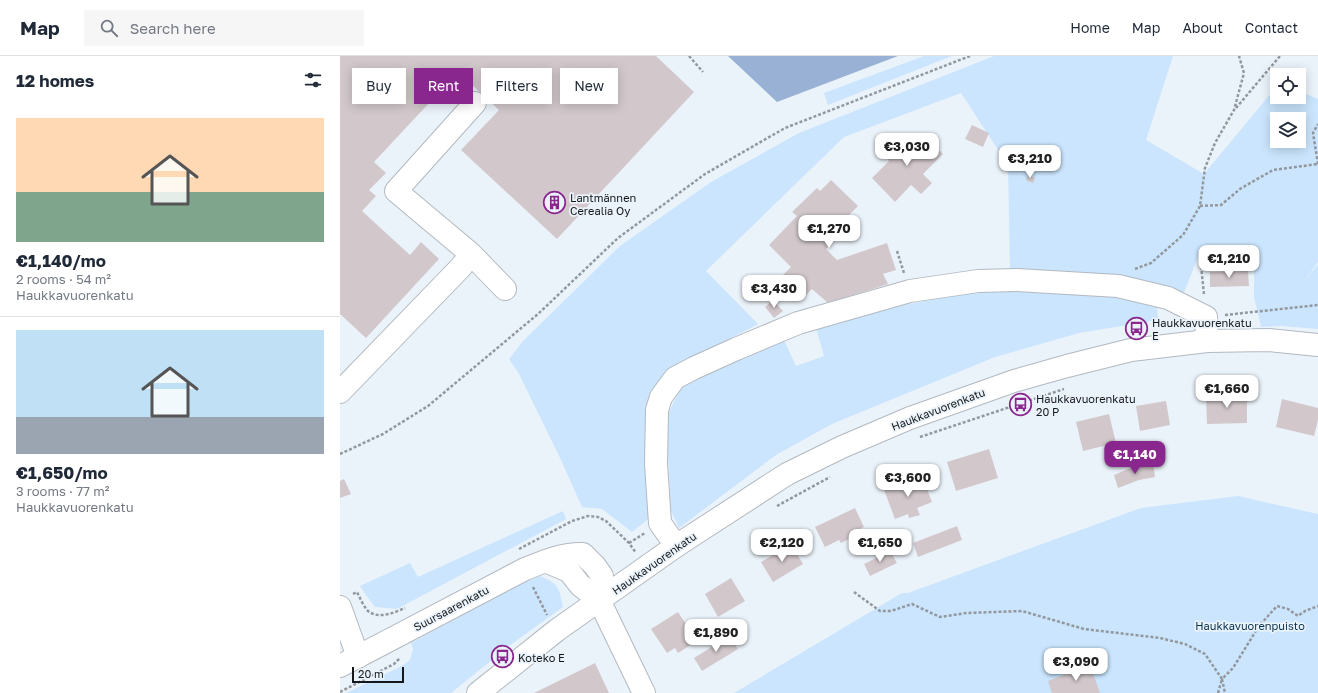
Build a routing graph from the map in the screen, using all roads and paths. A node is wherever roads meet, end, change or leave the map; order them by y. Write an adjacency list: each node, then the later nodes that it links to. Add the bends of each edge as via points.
1 (689, 56): 5 (path)
2 (970, 56): 22 (path, via 785,128 705,174 618,238 538,314 428,406 383,434)
3 (1239, 56): 7 (path, via 1244,73)
4 (1280, 56): 7 (path)
5 (703, 72)
6 (475, 103): 11 (main road, via 396,191)
7 (1234, 110): 10 (path, via 1215,143 1205,168)
8 (1318, 124): 9 (path, via 1313,133)
9 (1318, 164): 10 (path, via 1273,170 1240,189 1221,205)
10 (1200, 206): 13 (path, via 1183,235 1151,263)
11 (471, 254): 14 (main road); 20 (main road)
12 (1212, 264): 16 (path, via 1201,266)
13 (1130, 271)
14 (505, 289)
15 (1318, 305): 16 (path)
16 (1206, 317): 17 (main road); 25 (main road, via 1168,298 1118,286 1017,280 978,281 910,291 798,323 736,348 676,378 661,397 656,410 660,523)
17 (1207, 341): 18 (main road, Haukkavuorenkatu, via 1269,340); 25 (main road, Haukkavuorenkatu, via 1131,350 1067,366 1014,381 910,418 787,474)
18 (1318, 345)
19 (1066, 388): 21 (path)
20 (340, 392)
21 (916, 438)
22 (340, 454)
23 (832, 476): 24 (path)
24 (774, 508)
25 (676, 546): 28 (main road, Haukkavuorenkatu)
26 (525, 569): 28 (main road, Suursaarenkatu, via 545,561 569,571 580,585); 31 (path); 32 (main road, Suursaarenkatu)
27 (854, 592): 33 (path, via 880,611 891,611 912,604 940,617 966,612 1022,611 1084,629 1178,642 1205,654)
28 (599, 600): 31 (main road, Haukkavuorenkatu); 35 (main road)
29 (1318, 606): 33 (path, via 1298,616 1277,606 1258,626 1233,668)
30 (340, 607): 32 (main road, Suursaarenkatu)
31 (556, 630): 34 (main road, Haukkavuorenkatu)
32 (349, 662)
33 (1222, 679): 36 (path); 37 (path)
34 (478, 693)
35 (644, 693)
36 (1218, 693)
37 (1225, 693)

